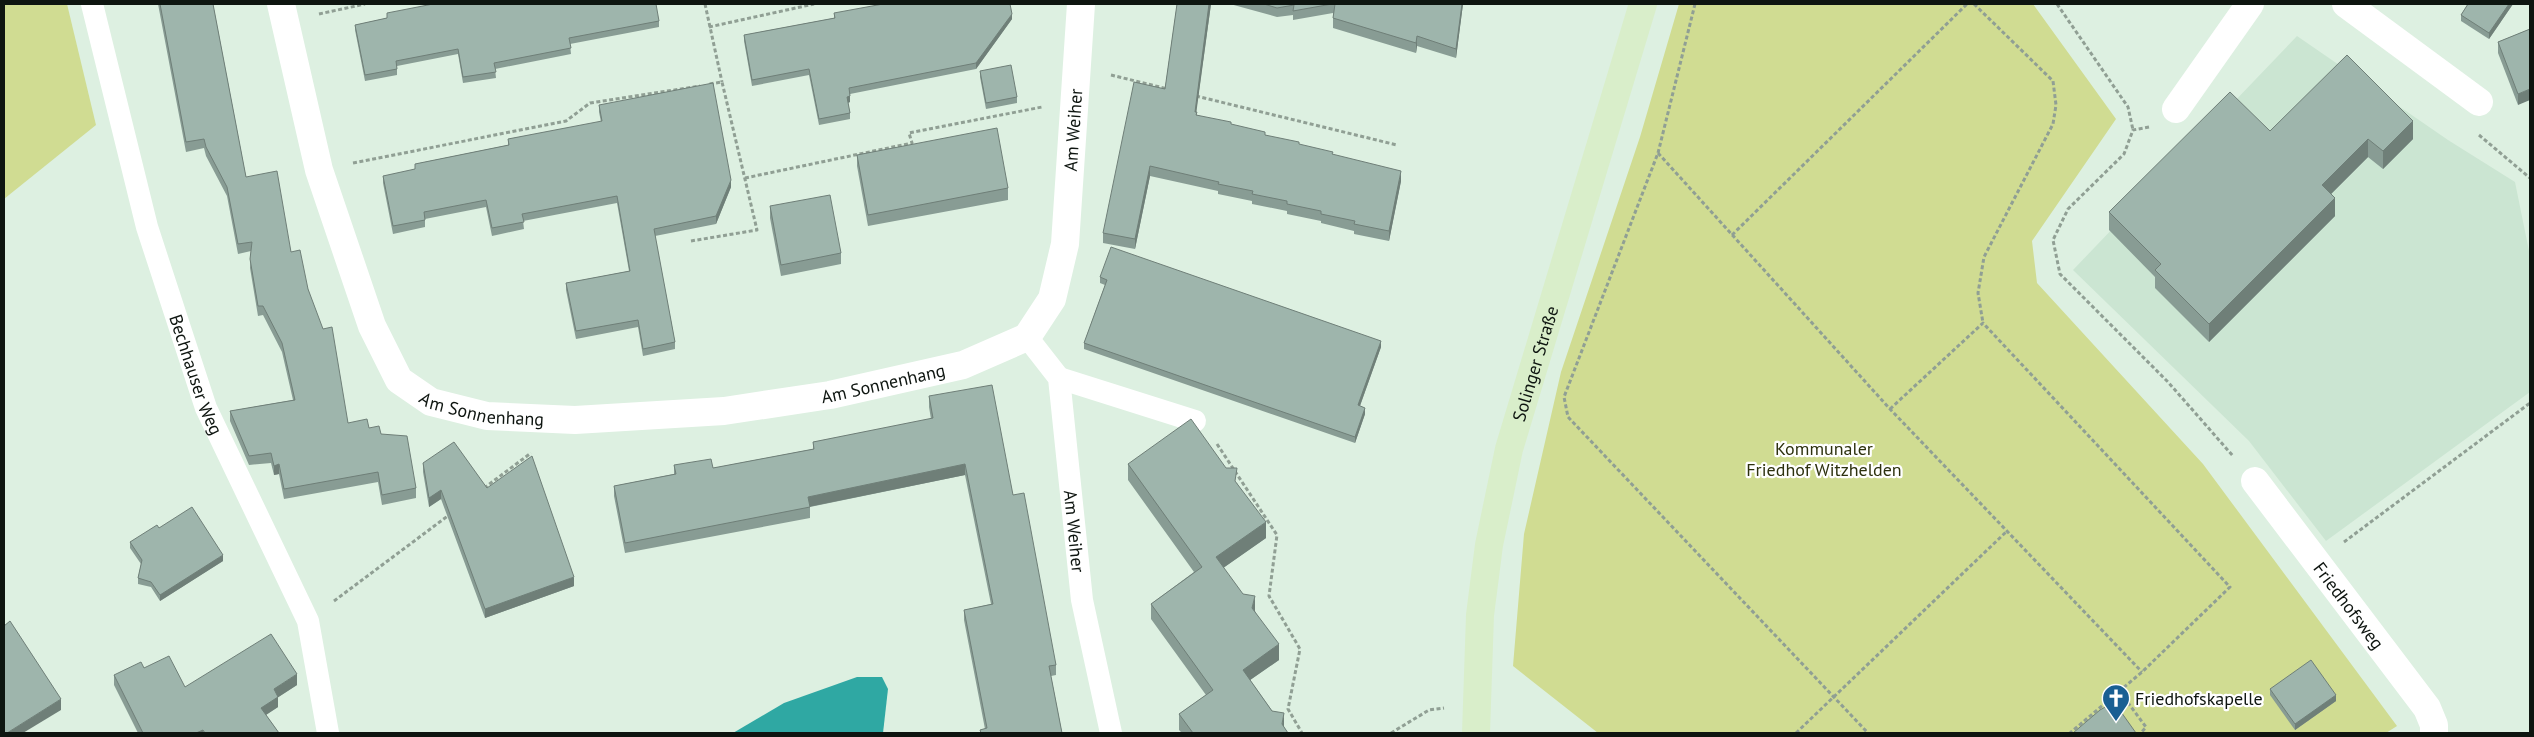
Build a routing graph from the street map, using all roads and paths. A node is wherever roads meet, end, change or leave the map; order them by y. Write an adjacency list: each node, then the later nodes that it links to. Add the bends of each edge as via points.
1 (92, 4): 45 (lane, Bechhauser Weg, via 147,227 206,408)
2 (365, 4): 13 (path)
3 (705, 4): 14 (path)
4 (814, 4): 14 (path)
5 (1081, 4): 15 (street, Am Weiher)
6 (1643, 4): 54 (main road, Solinger Straße, via 1509,449 1489,545 1482,605)
7 (1694, 4): 26 (path)
8 (1967, 4): 31 (path)
9 (1974, 4): 33 (path, via 2053,81 2056,105 2053,124 1984,256 1978,293)
10 (2057, 4): 24 (path, via 2128,107)
11 (2250, 4): 23 (street)
12 (2346, 4): 22 (street)
13 (283, 12): 28 (street, Am Sonnenhang)
14 (709, 27): 16 (path)
15 (1077, 66): 18 (path); 21 (street, Am Weiher)
16 (722, 82): 17 (path); 29 (path)
17 (683, 89): 19 (path); 28 (path, via 590,103 566,121)
18 (1174, 90)
19 (681, 95)
20 (1194, 95): 25 (path)
21 (1074, 101): 29 (path, via 909,133 912,143); 34 (street, Am Weiher, via 1065,244 1052,298)
22 (2479, 102): 30 (path, via 2479,137)
23 (2176, 109)
24 (2133, 130)
25 (1397, 145)
26 (1658, 153): 31 (path); 48 (path, via 1564,397 1568,417)
27 (2124, 154): 40 (path, via 2068,210 2054,240 2060,274 2168,382)
28 (319, 170): 38 (street, Am Sonnenhang, via 372,326 399,380 431,402 487,416)
29 (745, 178): 32 (path, via 757,230)
30 (2530, 178)
31 (1732, 235): 37 (path)
32 (691, 240)
33 (1983, 323): 37 (path); 46 (path, via 2230,587)
34 (1027, 337): 35 (lane); 38 (street, Am Sonnenhang, via 962,365 830,395 724,411)
35 (1059, 378): 39 (lane); 51 (lane, Am Weiher, via 1082,600)
36 (2530, 403): 44 (path)
37 (1890, 409): 43 (path)
38 (575, 420): 41 (path)
39 (1195, 422): 52 (path, via 1221,448 1277,535 1269,596 1300,649 1288,709)
40 (2255, 481): 44 (street, Friedhofsweg)
41 (480, 491)
42 (457, 509): 45 (path)
43 (2006, 532): 46 (path); 48 (path)
44 (2316, 563): 59 (street, Friedhofsweg, via 2427,708)
45 (308, 621): 50 (lane, Bechhauser Weg)
46 (2142, 672): 47 (path)
47 (2120, 692): 57 (path); 58 (path, via 2146,727)
48 (1835, 698): 55 (path); 56 (path)
49 (1429, 710): 53 (path)
50 (328, 733)
51 (1111, 733)
52 (1302, 733)
53 (1391, 733)
54 (1476, 733)
55 (1796, 733)
56 (1868, 733)
57 (2070, 733)
58 (2142, 733)
59 (2434, 733)

